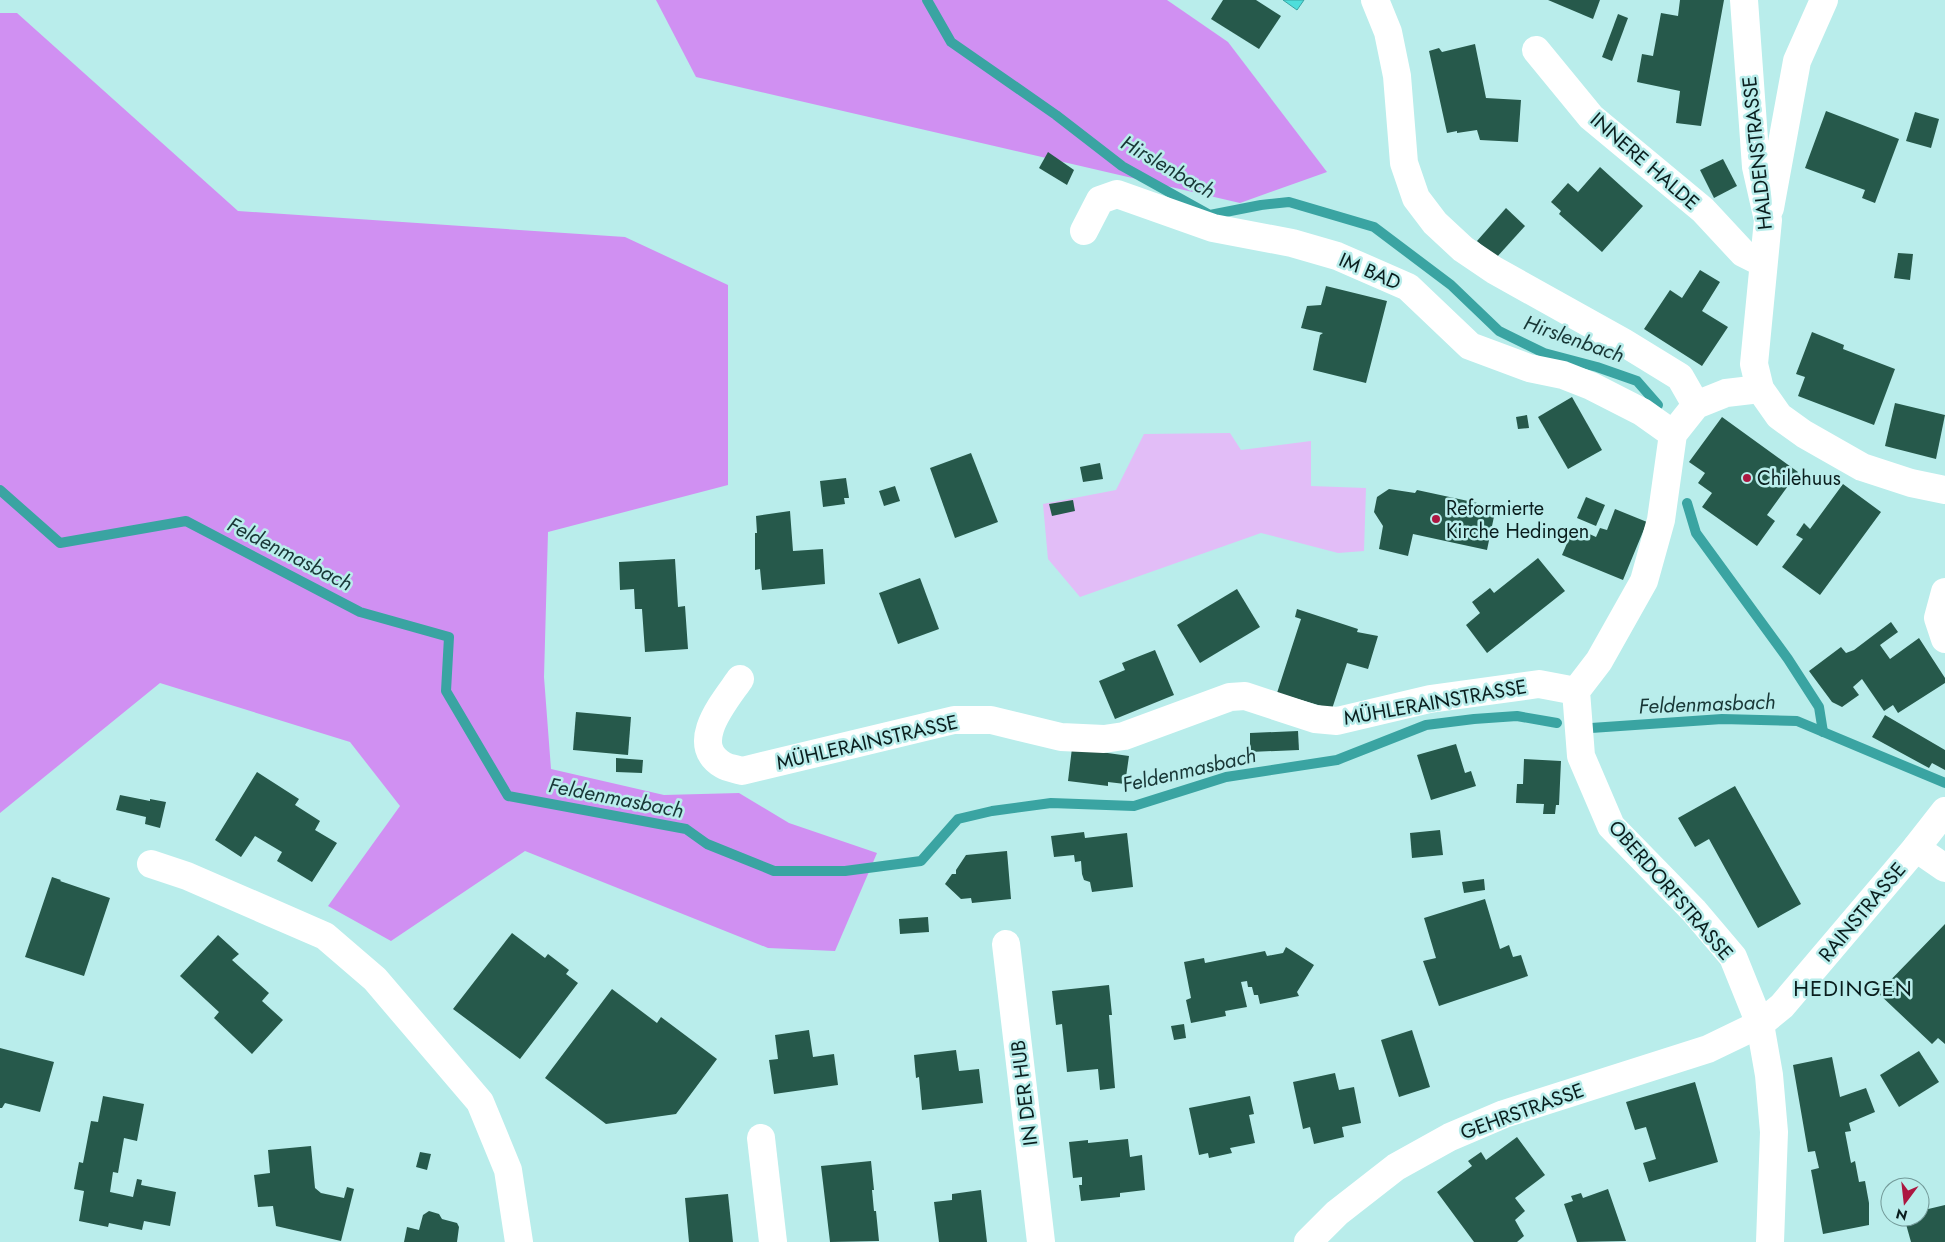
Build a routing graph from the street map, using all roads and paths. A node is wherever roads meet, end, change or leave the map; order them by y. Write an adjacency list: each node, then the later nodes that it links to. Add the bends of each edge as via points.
1 (1375, 0): 9 (street, via 1388,32 1397,76 1404,163 1416,198 1435,223 1463,249 1486,264 1680,377)
2 (1744, 0): 5 (street, HALDENSTRASSE, via 1756,167)
3 (1824, 0): 5 (street, via 1797,61)
4 (1536, 50): 7 (street, INNERE HALDE, via 1591,117 1703,210 1744,253)
5 (1768, 220): 7 (street, HALDENSTRASSE)
6 (1084, 231): 10 (street, IM BAD, via 1100,200 1117,194 1213,228 1292,243 1337,256 1408,287 1470,346 1591,386 1642,412)
7 (1763, 263): 8 (street, HALDENSTRASSE, via 1754,364)
8 (1760, 388): 9 (street, via 1726,393); 11 (street, HALDENSTRASSE, via 1779,416 1862,467 1910,483)
9 (1696, 405): 10 (street)
10 (1673, 434): 15 (street, via 1661,520 1644,581 1599,661)
11 (1945, 490)
12 (1945, 592): 13 (street, via 1938,618)
13 (1945, 639)
14 (740, 679): 15 (street, MÜHLERAINSTRASSE, via 716,713 707,735 710,752 723,765 742,771 954,720 991,720 1061,737 1104,738 1124,736 1230,697 1245,696 1315,718 1338,720 1430,699 1539,684)
15 (1576, 690): 21 (street, OBERDORFSTRASSE, via 1581,756 1611,826 1734,957)
16 (1945, 811): 17 (street, RAINSTRASSE)
17 (1916, 848): 19 (street); 21 (street, RAINSTRASSE, via 1782,1006)
18 (151, 864): 23 (street, via 187,876 325,936 375,978 480,1102 508,1170)
19 (1945, 868)
20 (1006, 944): 25 (street, IN DER HUB)
21 (1760, 1024): 26 (street, GEHRSTRASSE, via 1708,1049 1504,1114 1450,1137 1396,1167 1337,1213); 27 (street, via 1774,1132)
22 (761, 1138): 24 (street)
23 (519, 1242)
24 (773, 1242)
25 (1041, 1242)
26 (1308, 1242)
27 (1770, 1242)

